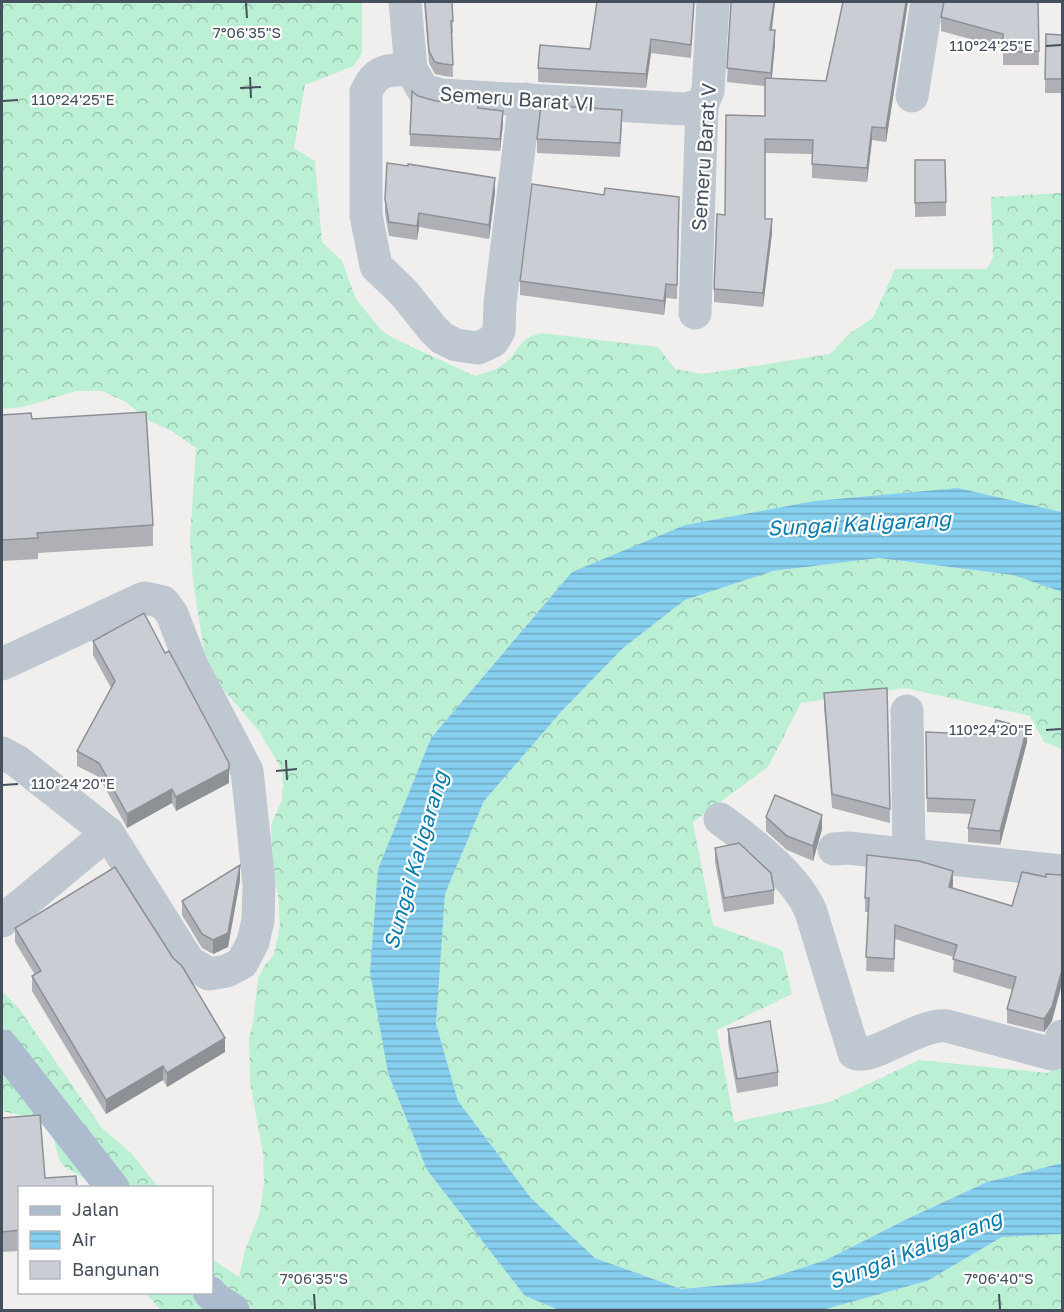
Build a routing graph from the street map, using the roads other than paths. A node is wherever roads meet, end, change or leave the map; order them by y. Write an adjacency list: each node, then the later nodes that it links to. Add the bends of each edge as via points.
1 (405, 2): 4 (street)
2 (713, 2): 7 (street, Semeru Barat V, via 708,91)
3 (927, 2): 5 (street)
4 (411, 69): 6 (street, Semeru Barat VI, via 423,90 441,95); 6 (street, via 382,71 372,79 366,92 366,216 376,266 442,338 456,345 478,348 493,341 499,331)
5 (912, 96)
6 (525, 99): 7 (street, Semeru Barat VI, via 684,109)
7 (702, 105): 8 (street, Semeru Barat V)
8 (696, 314)
9 (2, 664): 13 (street, via 144,598 163,602 247,771 260,885 253,942 242,963 209,974 189,962)
10 (907, 711): 15 (street)
11 (2, 753): 13 (street)
12 (720, 819): 18 (street, via 804,895 858,1056 936,1026 1052,1054 1058,1051)
13 (108, 833): 17 (street)
14 (834, 849): 15 (street)
15 (909, 855): 16 (street)
16 (1062, 871)
17 (2, 921)
18 (1062, 1036)
19 (2, 1046): 20 (main road)
20 (110, 1186)
21 (210, 1294): 22 (main road)
22 (233, 1311)

